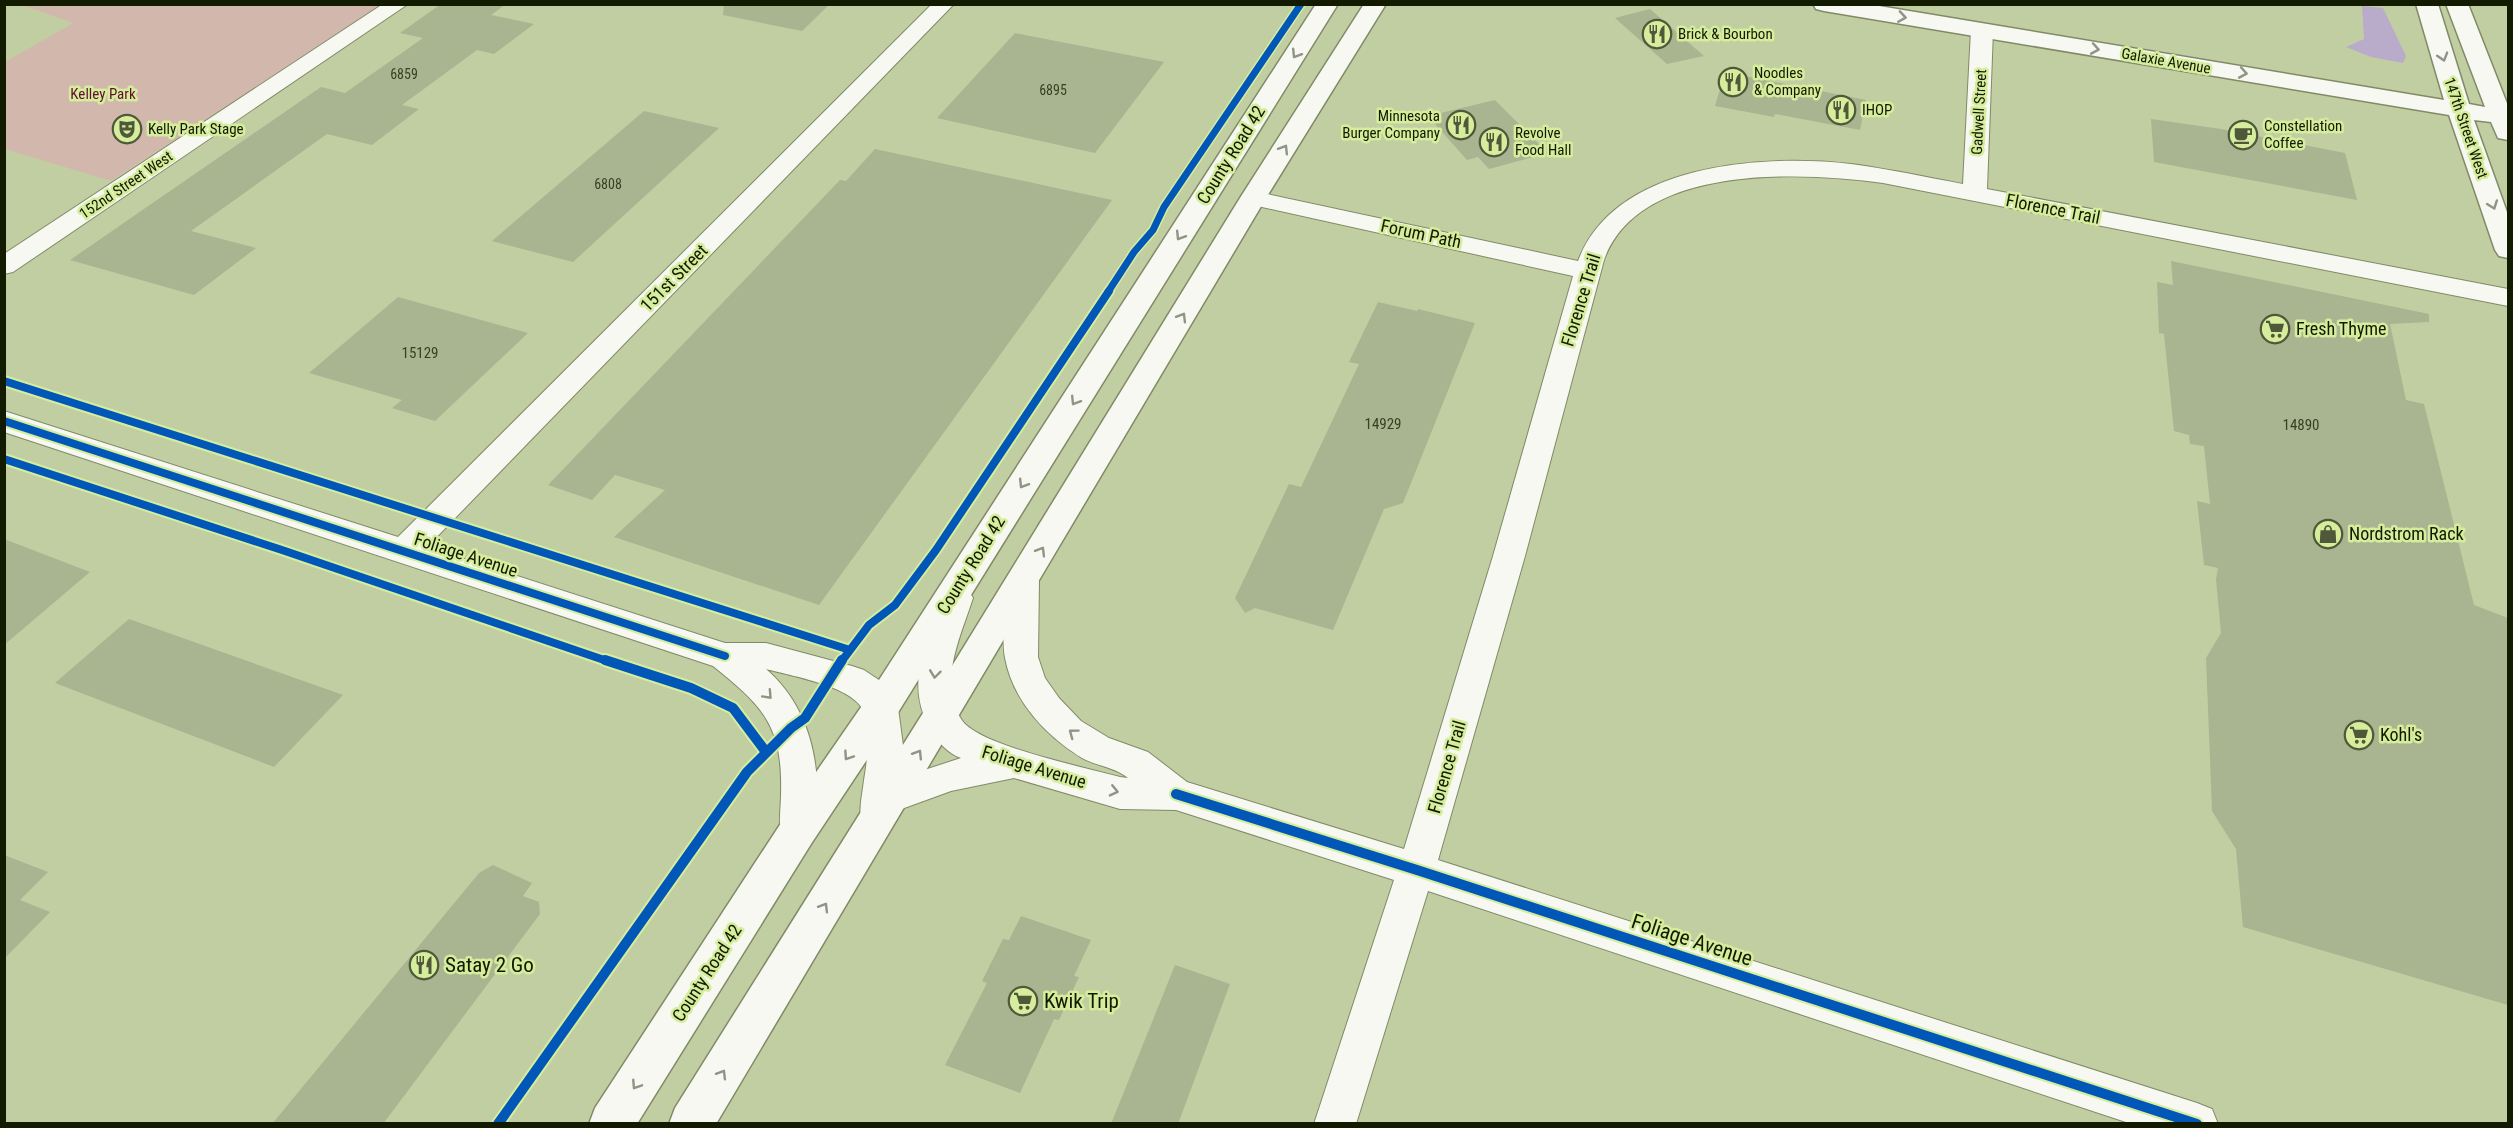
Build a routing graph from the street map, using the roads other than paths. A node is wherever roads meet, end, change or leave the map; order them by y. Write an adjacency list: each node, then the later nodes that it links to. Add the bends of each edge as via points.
1 (398, 4): 15 (street, 152nd Street West)
2 (944, 4): 19 (street, 151st Street)
3 (1327, 4): 20 (main road, County Road 42, one-way to 20)
4 (1375, 4): 13 (main road, one-way to 4)
5 (1824, 4): 9 (main road, Galaxie Avenue, one-way to 9)
6 (1940, 4): 10 (main road, Galaxie Avenue)
7 (2427, 4): 10 (main road, 147th Street West, one-way to 10)
8 (2457, 4): 11 (main road, 147th Street West)
9 (1982, 30): 10 (main road, Galaxie Avenue, one-way to 10); 12 (street, Gadwell Street)
10 (2456, 100): 11 (main road, Galaxie Avenue); 14 (main road, 147th Street West, one-way to 14)
11 (2504, 114)
12 (1975, 194): 16 (street, Florence Trail, via 1838,170 1727,173 1664,191 1622,216 1600,241); 17 (street, Florence Trail)
13 (1253, 198): 16 (street, Forum Path); 21 (main road, one-way to 13)
14 (2508, 250)
15 (4, 266)
16 (1588, 271): 31 (street, Florence Trail)
17 (2508, 297)
18 (4, 421): 19 (street, Foliage Avenue)
19 (403, 552): 22 (street, Foliage Avenue)
20 (963, 578): 23 (main road, County Road 42); 26 (street, Foliage Avenue, one-way to 26, via 937,659 934,687)
21 (1023, 580): 26 (main road); 28 (street, Foliage Avenue, one-way to 21, via 1136,763 1097,749 1069,731 1047,708 1030,684 1021,657)
22 (725, 656): 24 (street, Foliage Avenue, via 766,656); 30 (street, Foliage Avenue, one-way to 30, via 772,698 790,728 798,755)
23 (907, 666): 24 (street); 25 (main road, County Road 42)
24 (852, 680): 25 (street, Foliage Avenue, via 867,690)
25 (881, 708): 29 (street); 30 (main road, County Road 42, one-way to 30)
26 (941, 716): 27 (street, Foliage Avenue, via 952,734 969,746); 29 (main road, one-way to 26)
27 (1015, 763): 28 (street, Foliage Avenue, one-way to 28, via 1120,793); 29 (street, via 936,779)
28 (1176, 794): 31 (street, Foliage Avenue)
29 (884, 809): 33 (main road, one-way to 29)
30 (798, 832): 32 (main road, County Road 42, one-way to 32)
31 (1417, 870): 34 (street, Florence Trail); 35 (street, Foliage Avenue)
32 (611, 1124)
33 (691, 1124)
34 (1335, 1124)
35 (2197, 1124)

